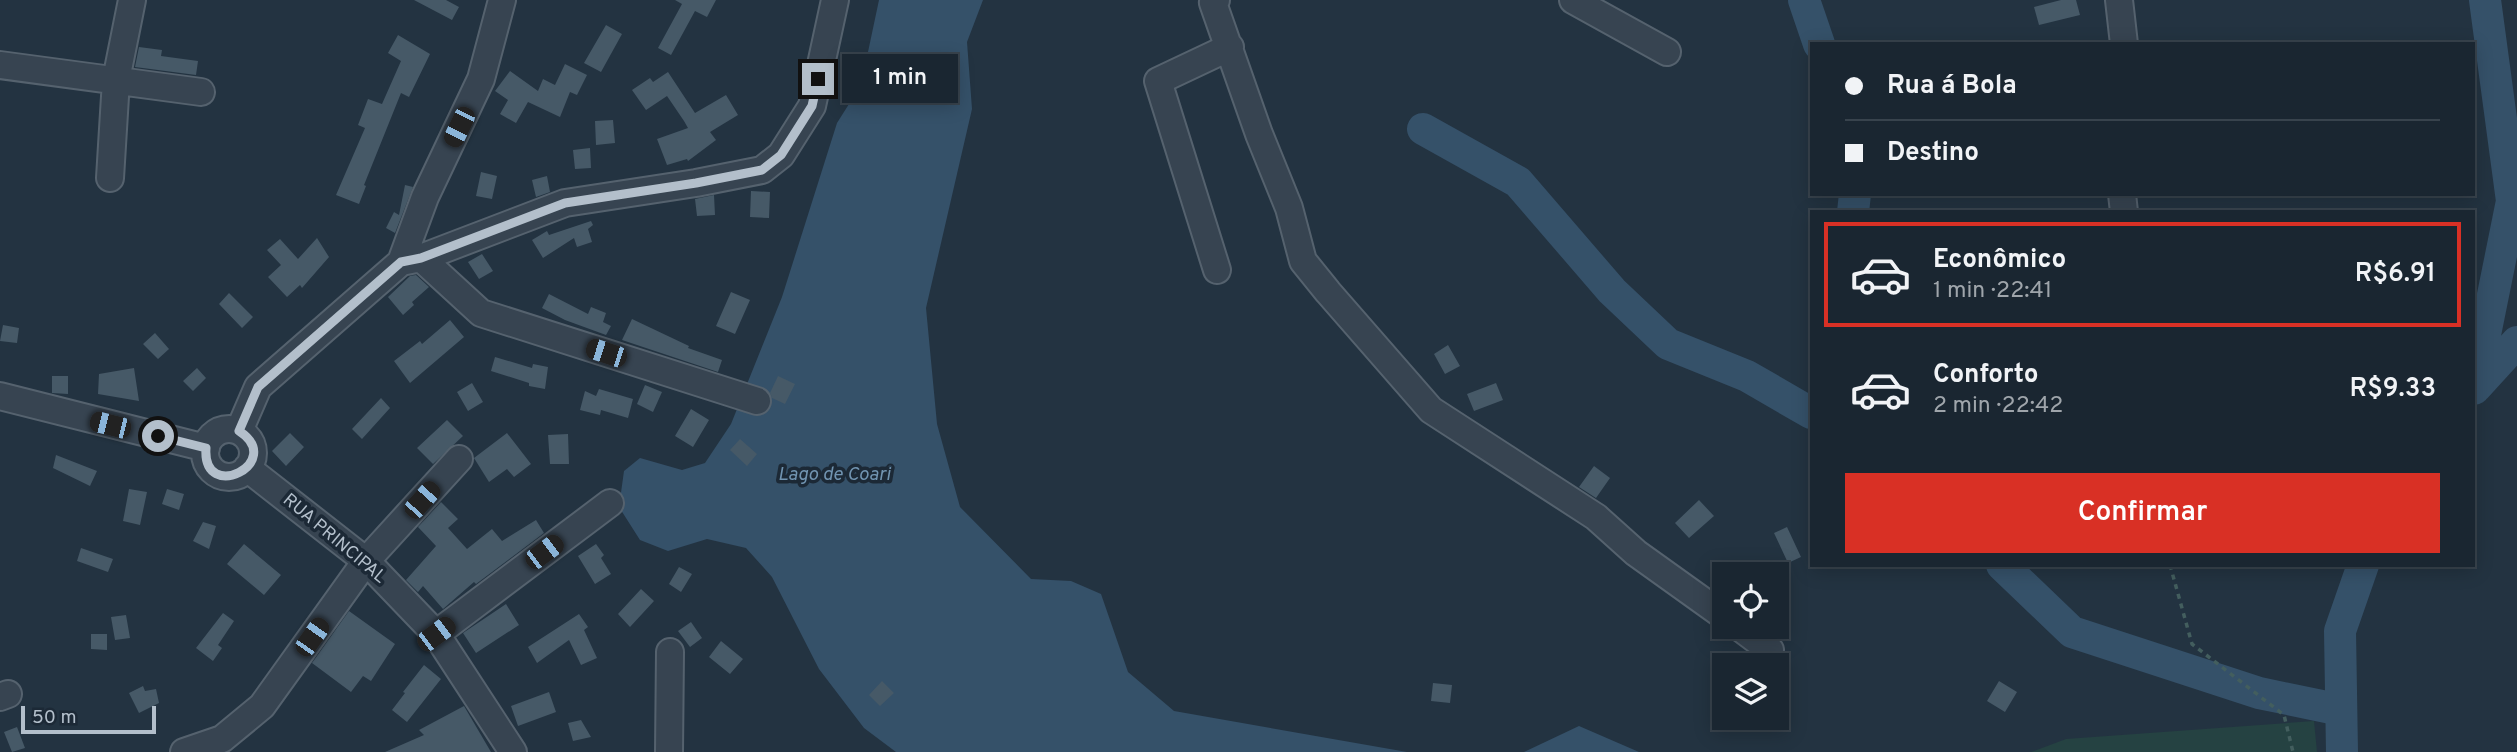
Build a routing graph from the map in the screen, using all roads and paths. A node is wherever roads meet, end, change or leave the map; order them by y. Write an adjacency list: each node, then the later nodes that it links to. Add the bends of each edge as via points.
1 (132, 0): 11 (street)
2 (502, 0): 14 (street, via 481,79 425,197)
3 (835, 0): 14 (street, via 812,106 781,155 762,170 565,203)
4 (1216, 0): 8 (street, via 1213,3)
5 (1573, 0): 9 (street)
6 (2119, 0): 7 (street)
7 (2124, 42)
8 (1230, 47): 15 (street, via 1158,81); 25 (street, via 1289,208 1303,261 1357,327 1431,410 1596,517)
9 (1667, 52)
10 (0, 67): 11 (street)
11 (116, 80): 12 (street); 13 (street)
12 (201, 92)
13 (110, 178)
14 (411, 260): 16 (street, via 481,313); 18 (street, via 258,387)
15 (1217, 270)
16 (757, 401)
17 (5, 406): 19 (street)
18 (239, 431): 19 (street, via 221,430); 21 (street, via 253,451)
19 (206, 448): 21 (street, via 207,461 219,474 237,475)
20 (459, 459): 23 (street)
21 (247, 468): 23 (street, RUA PRINCIPAL)
22 (610, 503): 26 (street)
23 (366, 561): 26 (street, RUA PRINCIPAL); 30 (street, via 262,706 222,739)
24 (2171, 567): 33 (path, via 2192,644 2284,715)
25 (1712, 608)
26 (436, 634): 31 (street, RUA PRINCIPAL)
27 (1755, 639): 28 (street)
28 (1770, 650)
29 (670, 652): 32 (street)
30 (184, 752)
31 (513, 752)
32 (669, 752)
33 (2293, 752)

